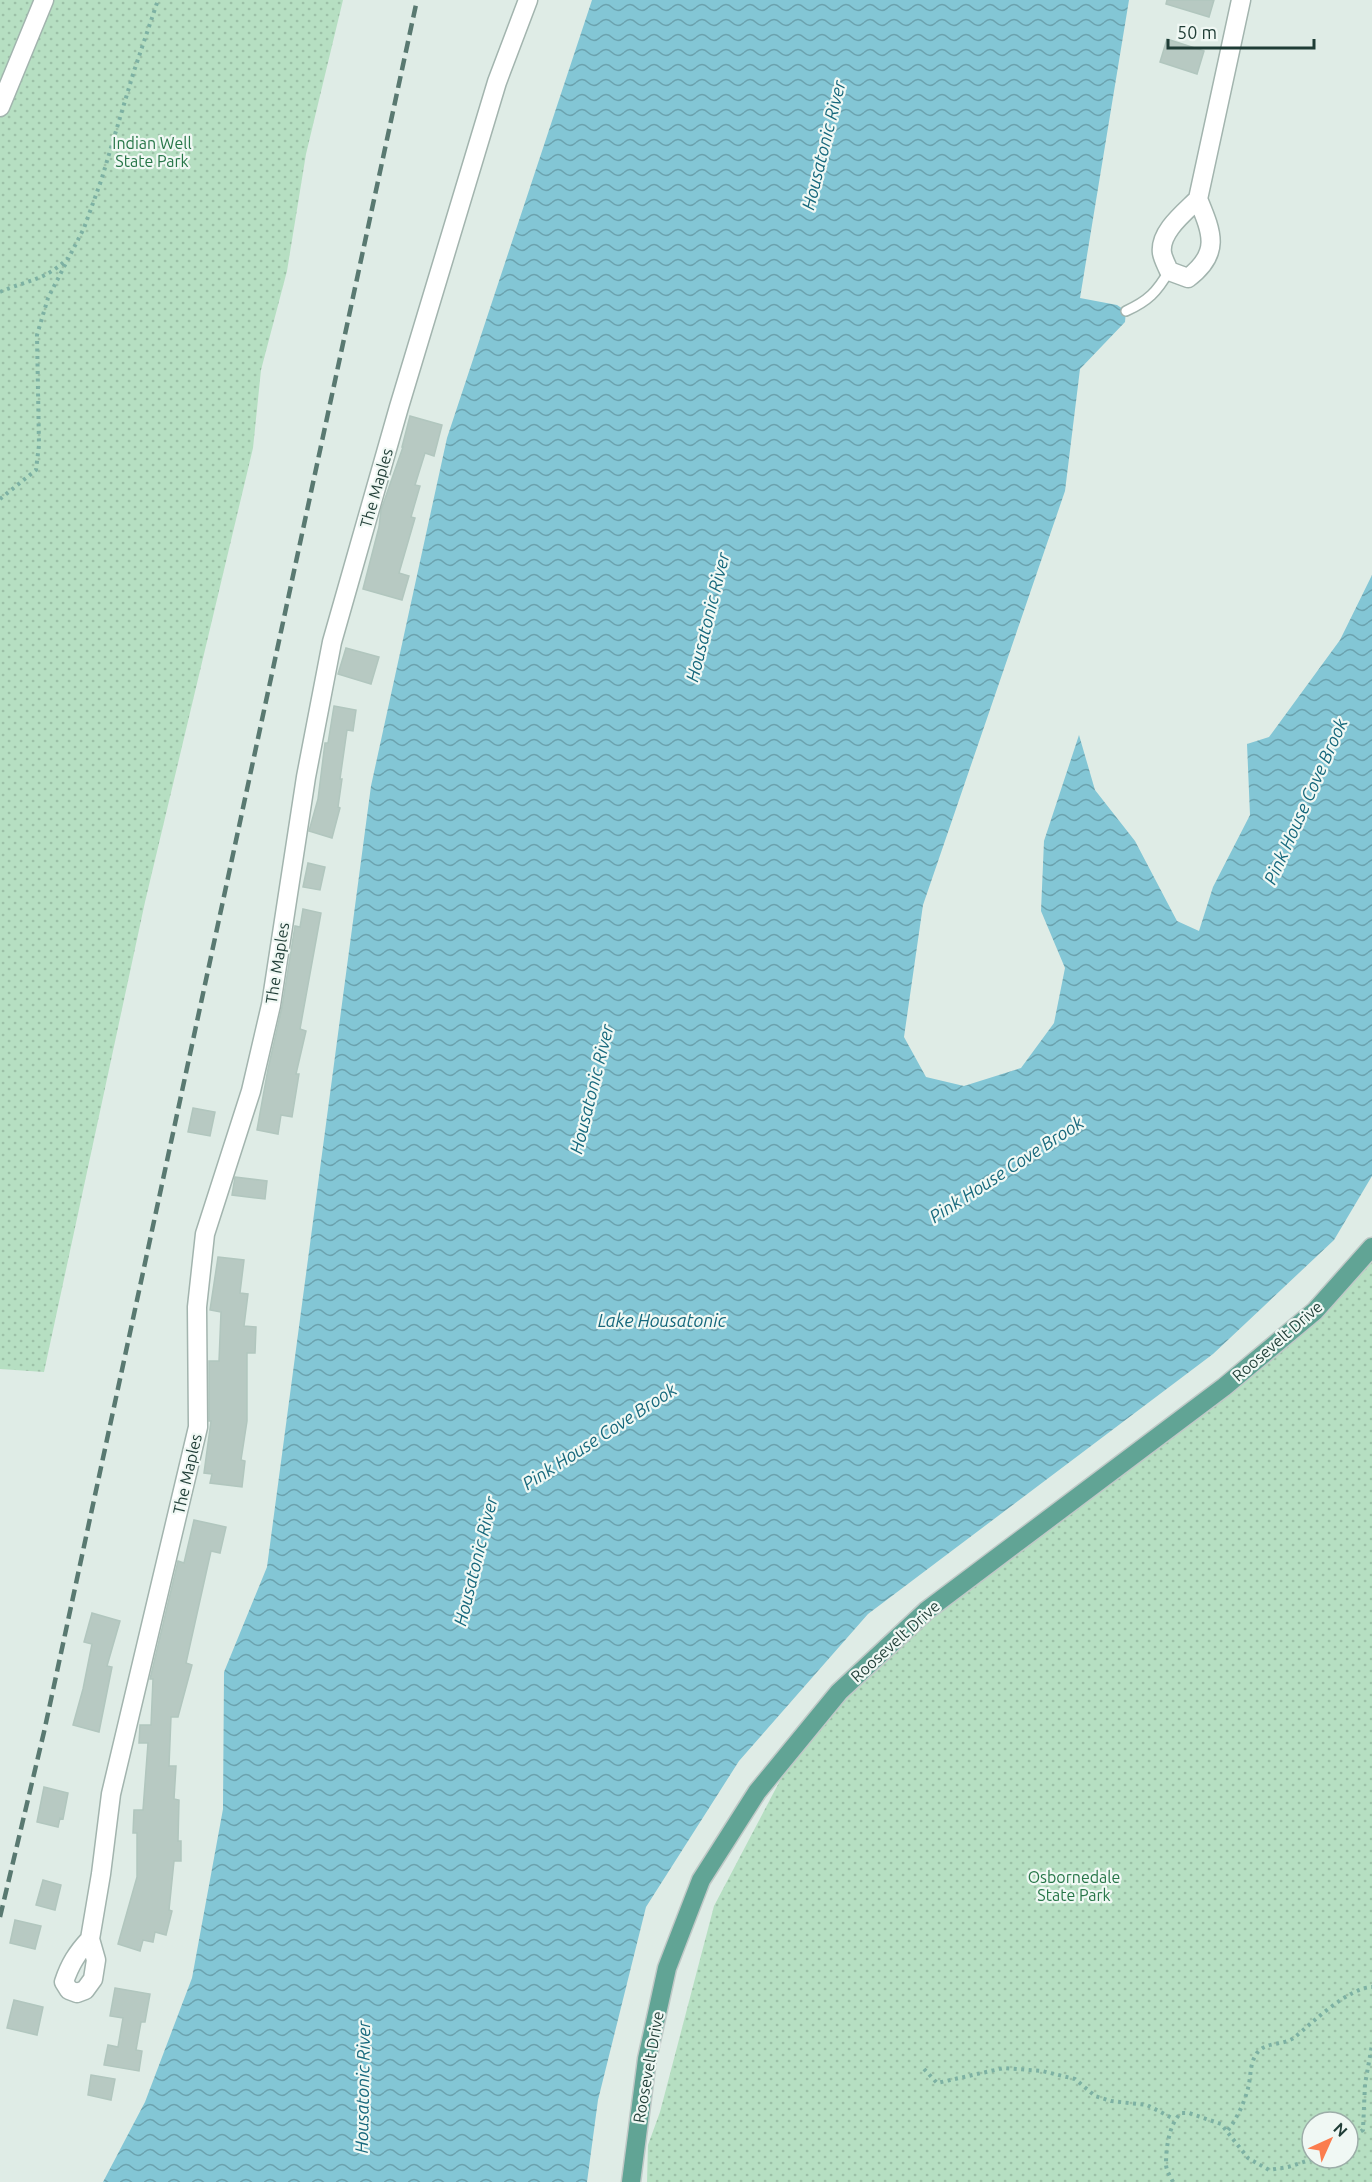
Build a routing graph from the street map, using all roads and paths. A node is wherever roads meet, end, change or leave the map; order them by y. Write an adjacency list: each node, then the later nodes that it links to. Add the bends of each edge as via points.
1 (44, 0): 5 (street)
2 (158, 0): 7 (path, via 101,181)
3 (528, 0): 13 (street, The Maples, via 496,82 332,642 306,777 271,1005 251,1091 205,1234 197,1307 198,1427 111,1794)
4 (1241, 0): 6 (street)
5 (0, 107)
6 (1198, 199): 8 (street, via 1166,236 1162,252); 8 (street, via 1209,225 1211,249 1202,267 1188,278)
7 (71, 255): 9 (path, via 57,269 35,281); 11 (path, via 48,298 37,335 36,470)
8 (1169, 271): 10 (lane, via 1151,297)
9 (0, 292)
10 (1126, 311)
11 (0, 499)
12 (1372, 1247): 21 (main road, Roosevelt Drive, via 1315,1311 1224,1388 926,1611 839,1692 757,1792 701,1881 667,1968 646,2059)
13 (90, 1939)
14 (1372, 1987): 18 (path, via 1348,1996 1290,2041 1258,2051 1251,2062 1234,2123)
15 (1372, 2044): 19 (path)
16 (924, 2069): 17 (path, via 937,2083 1004,2068 1057,2073 1075,2079 1095,2096 1147,2105)
17 (1174, 2119): 18 (path, via 1189,2113); 22 (path, via 1166,2166)
18 (1228, 2130): 20 (path, via 1248,2158 1269,2170)
19 (1360, 2132)
20 (1300, 2163)
21 (630, 2182)
22 (1173, 2182)

